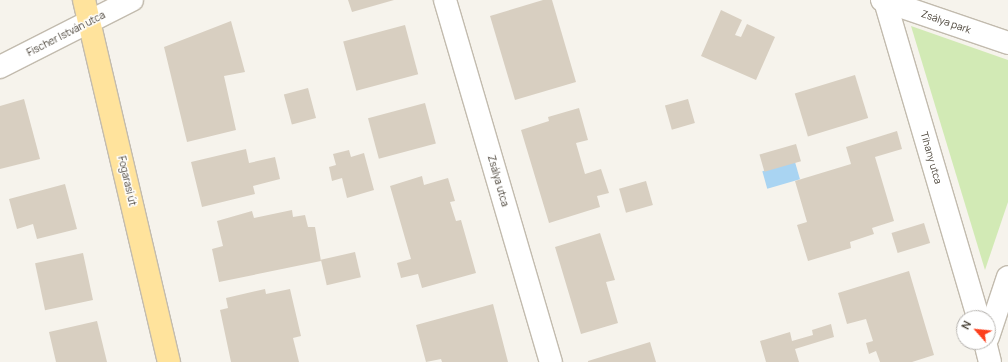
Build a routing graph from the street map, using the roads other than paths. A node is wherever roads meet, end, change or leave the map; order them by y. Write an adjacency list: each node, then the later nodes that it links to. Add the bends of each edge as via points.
1 (84, 0): 5 (main road, Fogarasi út)
2 (132, 0): 5 (street, Fischer István utca)
3 (446, 0): 12 (street, Zsálya utca)
4 (884, 0): 6 (street, Zsálya park); 9 (street, Tihany utca)
5 (90, 23): 7 (street, Fischer István utca); 11 (main road, Fogarasi út)
6 (1008, 43)
7 (0, 67)
8 (1008, 277): 10 (street)
9 (976, 310)
10 (996, 316)
11 (170, 362)
12 (552, 362)

